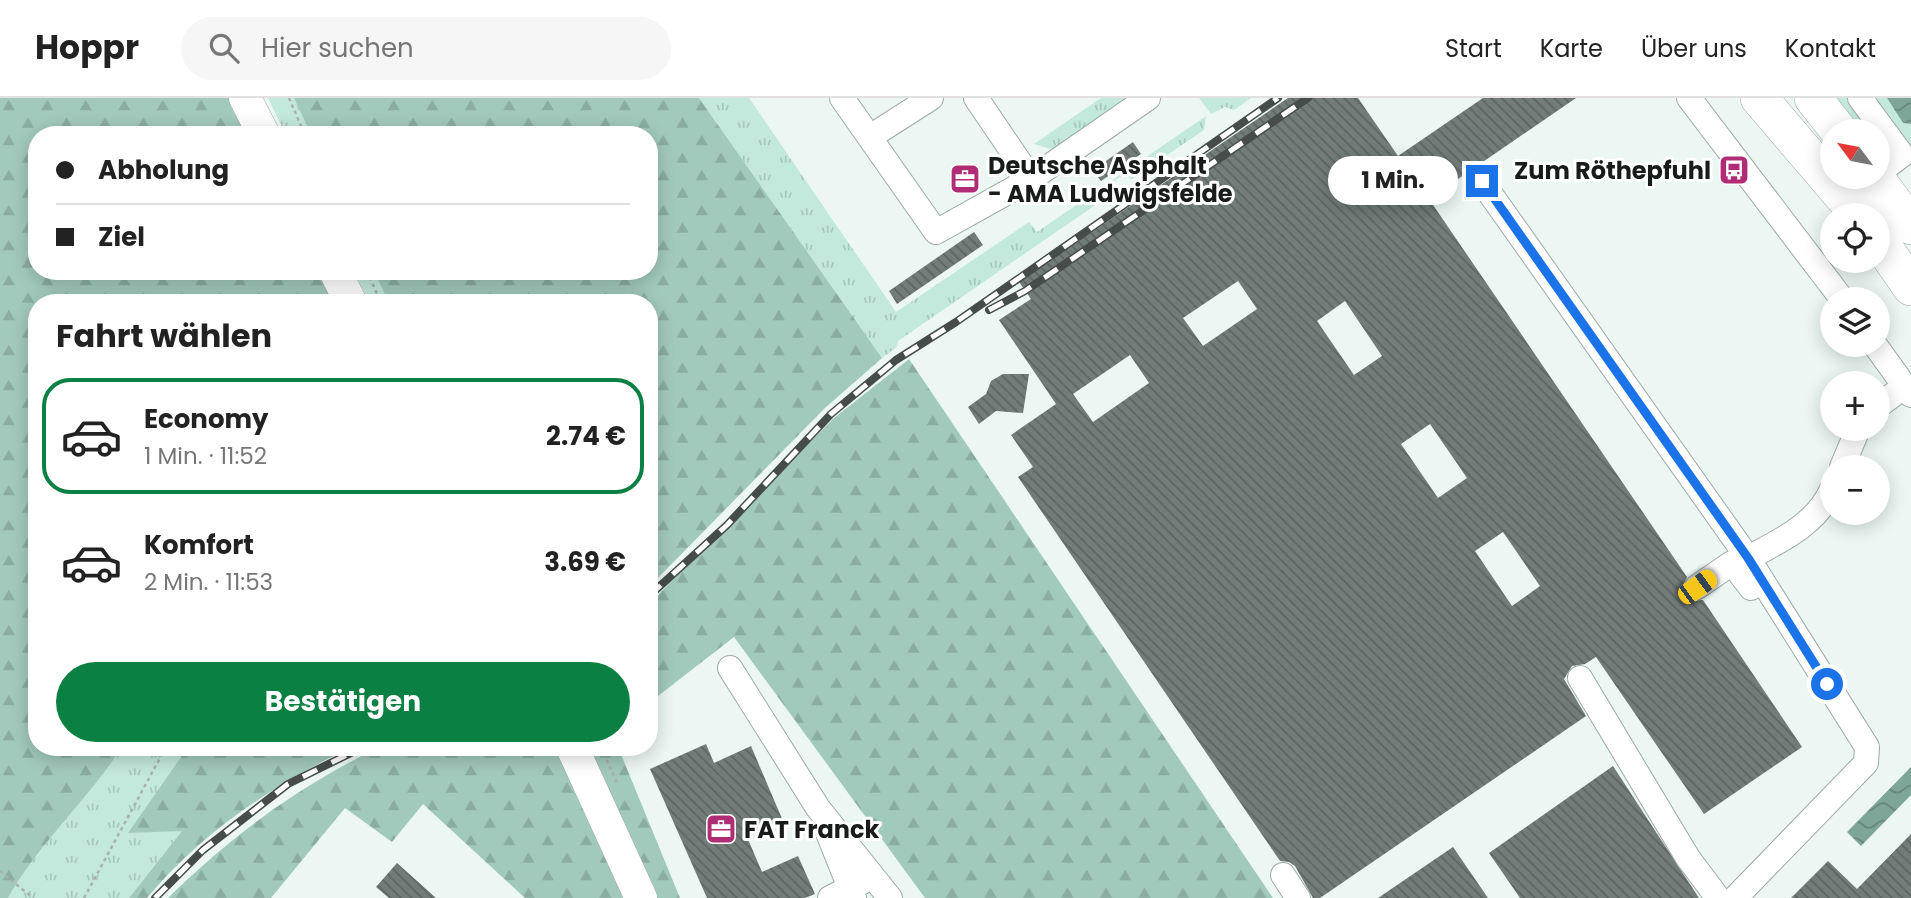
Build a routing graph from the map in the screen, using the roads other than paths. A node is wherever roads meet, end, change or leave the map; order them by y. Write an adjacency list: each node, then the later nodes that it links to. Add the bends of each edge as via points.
1 (245, 98): 13 (main road)
2 (842, 98): 14 (street)
3 (931, 98): 14 (street)
4 (976, 98): 18 (street)
5 (1148, 98): 18 (street)
6 (1689, 98): 24 (street)
7 (1759, 98): 21 (highway)
8 (1774, 98): 16 (highway)
9 (1813, 98): 11 (highway)
10 (1860, 98): 12 (street)
11 (1830, 119)
12 (1875, 119)
13 (259, 126)
14 (870, 137): 18 (street, via 936,232)
15 (1890, 139): 17 (street, via 1902,156)
16 (1820, 159)
17 (1890, 165)
18 (1031, 179)
19 (1482, 181): 30 (street)
20 (1886, 189): 22 (highway)
21 (1850, 203)
22 (1911, 226)
23 (1890, 256): 25 (highway)
24 (1833, 287)
25 (1911, 287)
26 (1884, 357): 27 (street)
27 (1908, 390): 28 (street)
28 (1890, 399)
29 (1820, 512): 30 (street, via 1786,538)
30 (1748, 558): 32 (street)
31 (1697, 587): 32 (street, via 1732,563 1774,620)
32 (1801, 642): 44 (street, via 1867,747 1866,763)
33 (730, 668): 36 (street)
34 (1580, 678): 43 (street, via 1688,858)
35 (576, 756): 40 (main road)
36 (818, 808): 37 (street); 39 (street)
37 (874, 875): 39 (street); 41 (street)
38 (1283, 875): 42 (street)
39 (845, 895)
40 (641, 898)
41 (890, 898)
42 (1298, 898)
43 (1718, 898)
44 (1735, 898)

